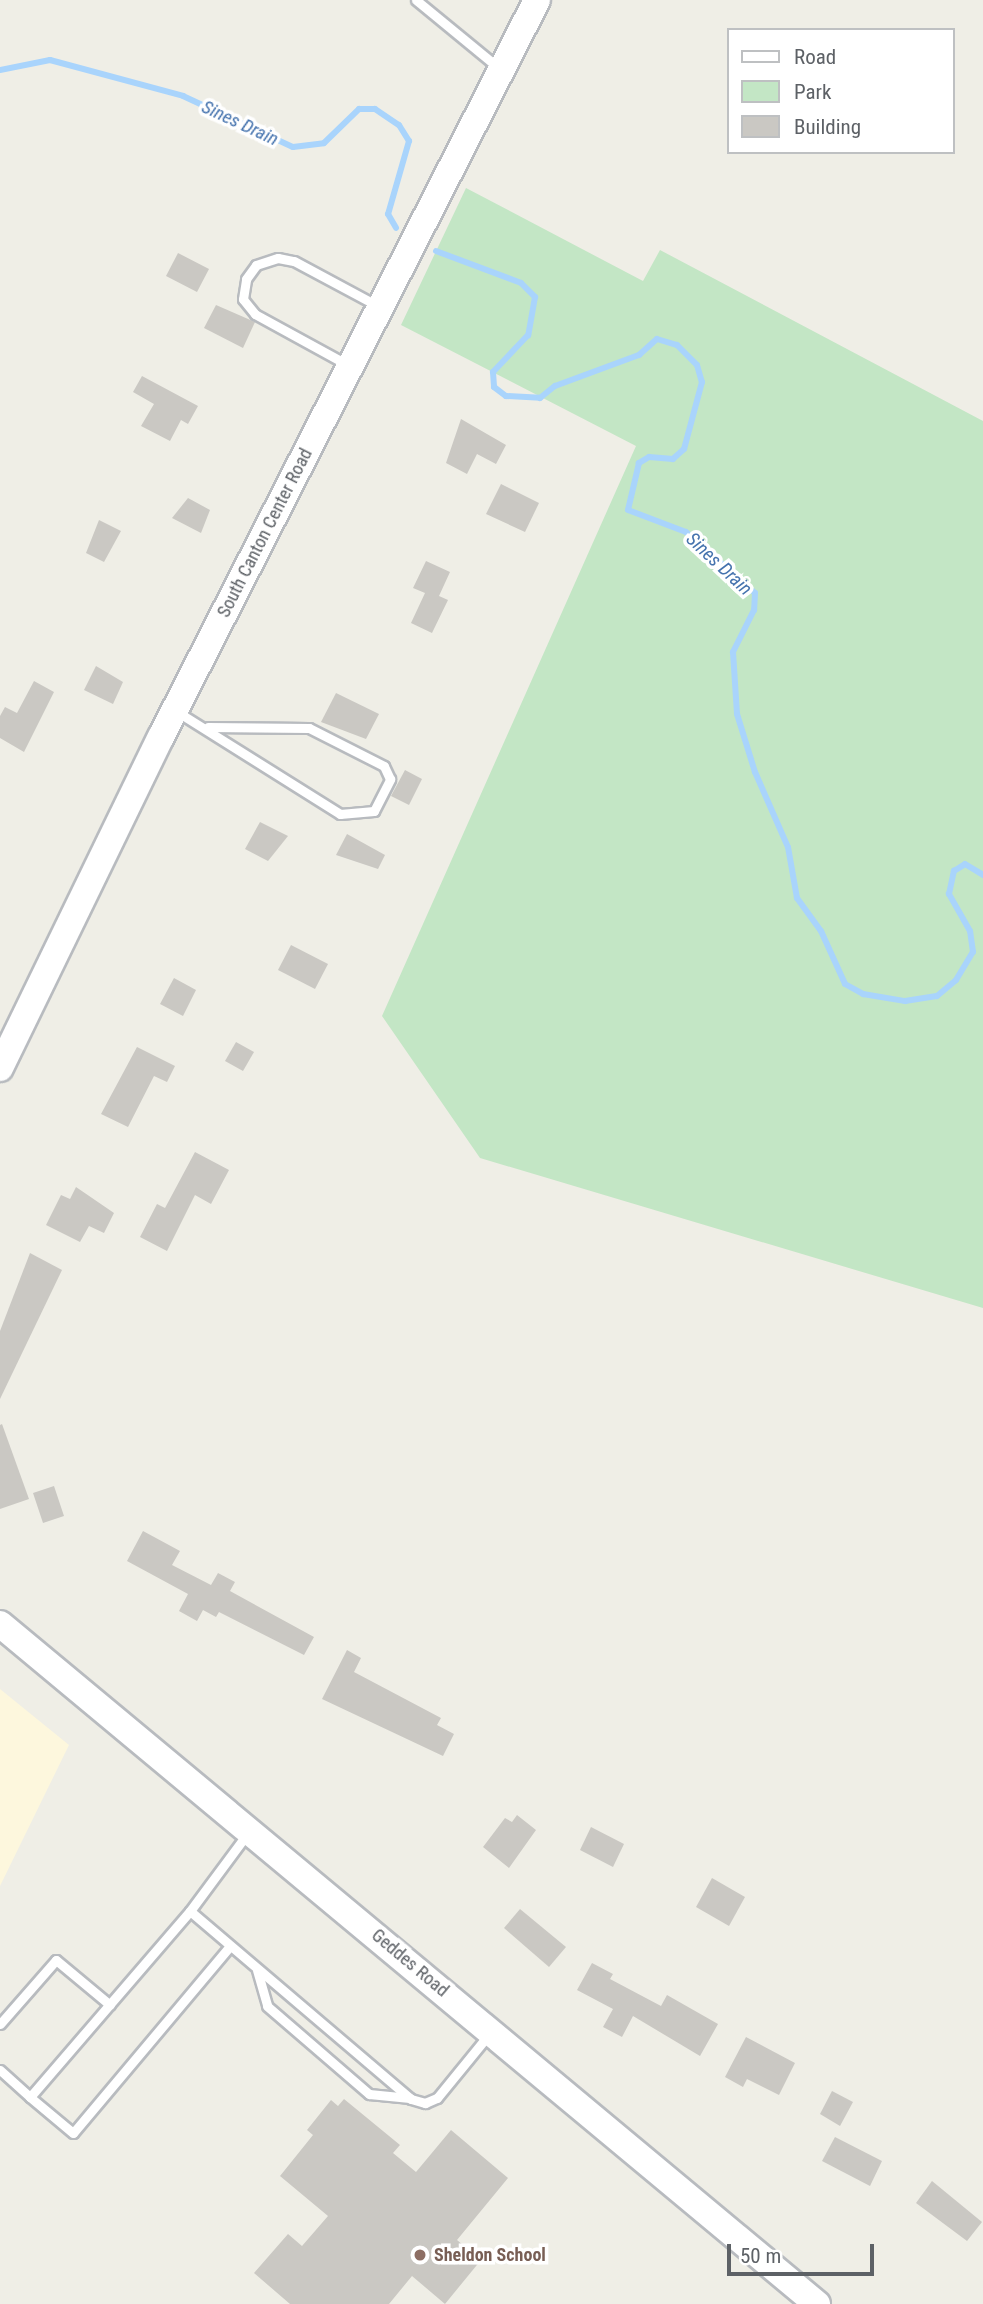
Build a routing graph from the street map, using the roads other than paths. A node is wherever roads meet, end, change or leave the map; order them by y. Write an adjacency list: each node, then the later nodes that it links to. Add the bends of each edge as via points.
1 (416, 0): 3 (lane)
2 (537, 0): 3 (main road, South Canton Center Road)
3 (501, 70): 4 (main road, South Canton Center Road)
4 (380, 307): 5 (main road, South Canton Center Road); 5 (lane, via 294,261 278,258 256,265 246,279 243,299 255,314)
5 (350, 366): 6 (main road, South Canton Center Road)
6 (175, 710): 7 (lane); 8 (main road, South Canton Center Road)
7 (208, 727): 7 (lane, via 340,814 374,811 390,779 384,766 309,728)
8 (0, 1068)
9 (0, 1624): 10 (main road, Geddes Road)
10 (251, 1829): 11 (lane); 16 (main road, Geddes Road)
11 (190, 1911): 12 (lane); 14 (lane)
12 (230, 1946): 13 (lane); 18 (lane, via 73,2133)
13 (256, 1968): 19 (lane); 19 (lane, via 267,2006 369,2094)
14 (110, 2005): 15 (lane, via 56,1960); 18 (lane)
15 (0, 2024)
16 (491, 2031): 19 (lane, via 437,2098 425,2102); 20 (main road, Geddes Road)
17 (0, 2070): 18 (lane)
18 (30, 2098)
19 (411, 2099)
20 (817, 2304)

